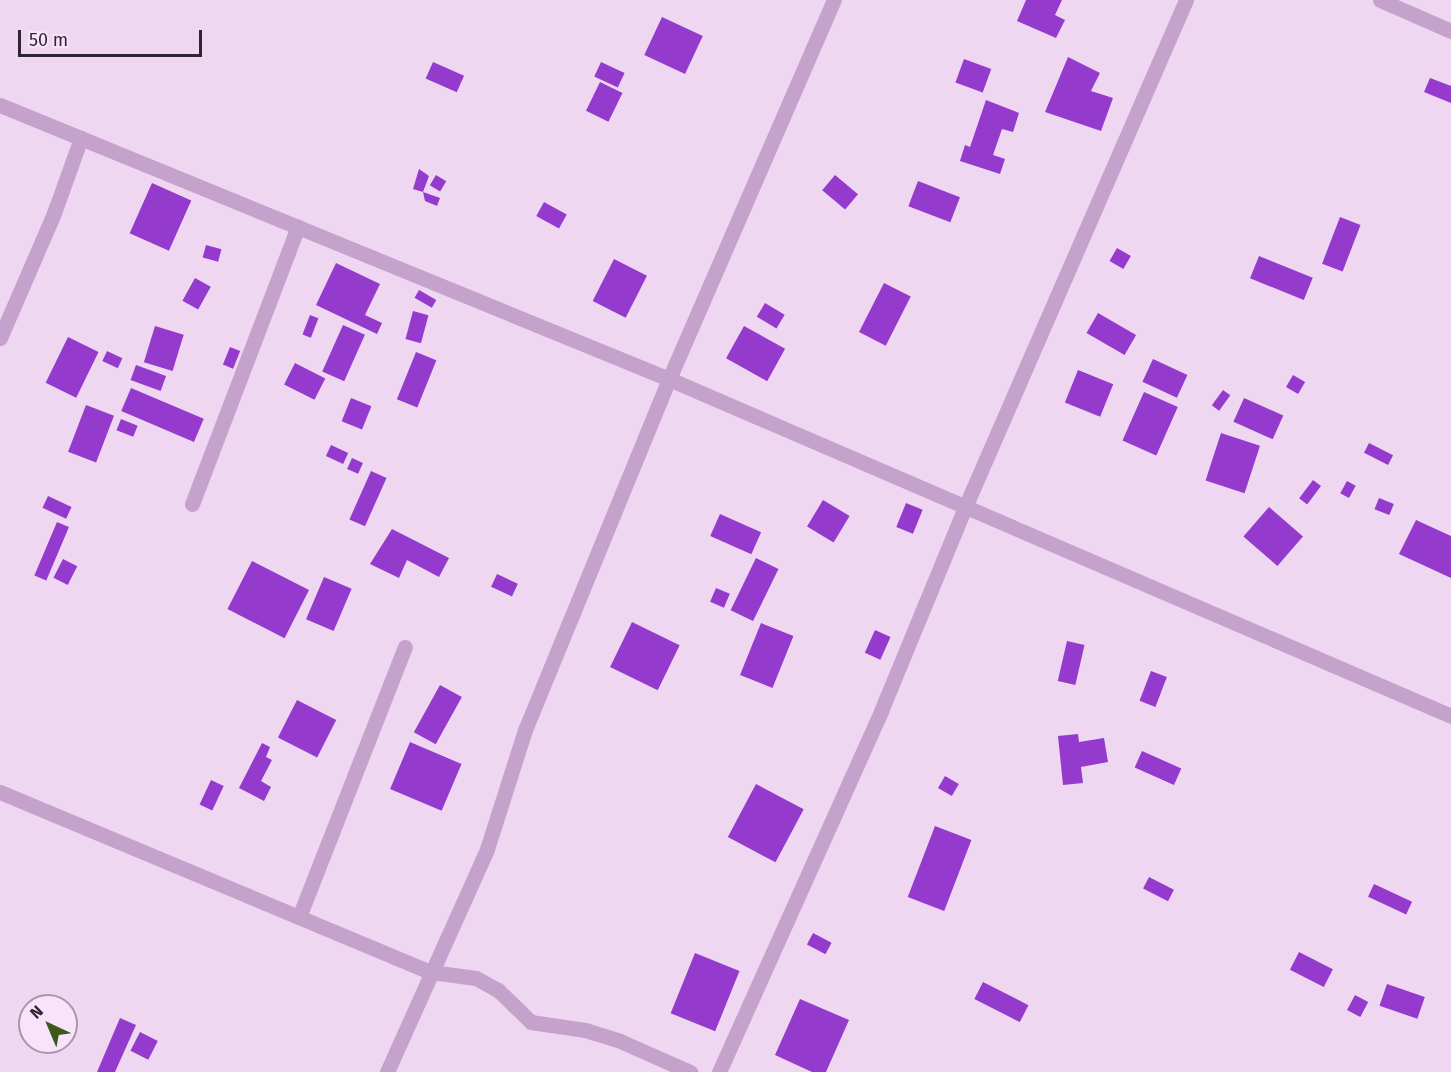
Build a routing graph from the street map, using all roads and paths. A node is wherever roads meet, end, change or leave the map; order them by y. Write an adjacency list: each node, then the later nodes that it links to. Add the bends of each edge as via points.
1 (834, 0): 9 (street)
2 (1186, 0): 11 (street)
3 (1380, 0): 4 (street)
4 (1451, 31)
5 (0, 105): 6 (street)
6 (81, 138): 7 (street); 8 (street, via 54,213)
7 (298, 227): 9 (street); 10 (street)
8 (0, 338)
9 (669, 379): 11 (street); 16 (street, via 525,730 487,849)
10 (192, 504)
11 (966, 505): 13 (street); 19 (street, via 881,711)
12 (405, 647): 15 (street)
13 (1451, 716)
14 (0, 792): 15 (street)
15 (299, 917): 16 (street)
16 (431, 972): 17 (street); 18 (street, via 476,978 498,990 531,1022 585,1030 620,1041)
17 (387, 1072)
18 (690, 1072)
19 (719, 1072)

